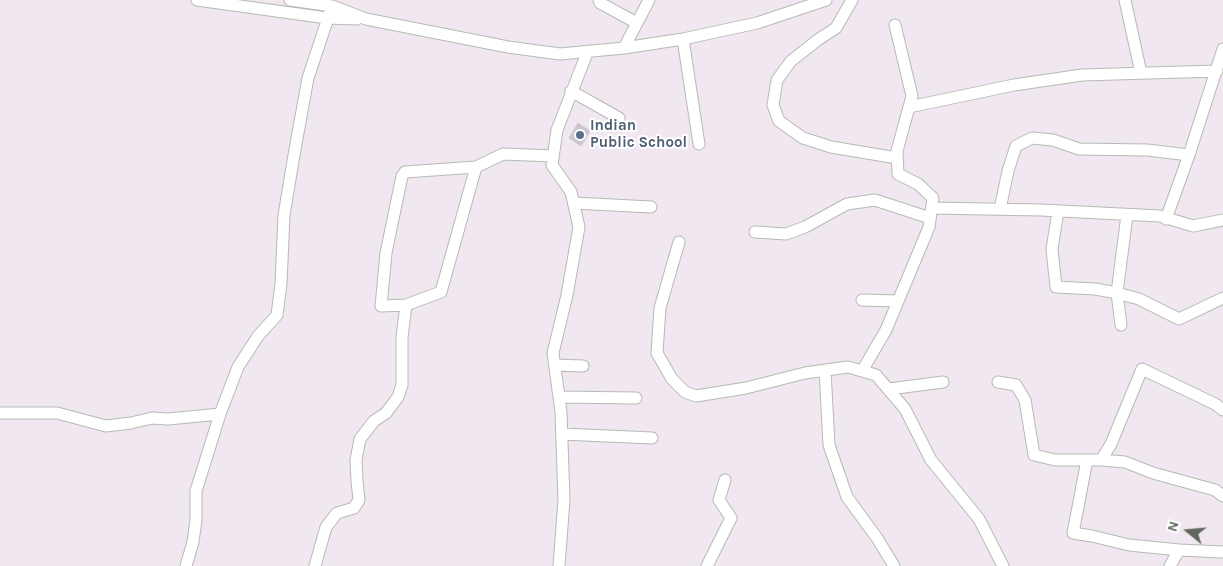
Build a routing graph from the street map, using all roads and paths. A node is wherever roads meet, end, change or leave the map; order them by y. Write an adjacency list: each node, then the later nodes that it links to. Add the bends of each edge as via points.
1 (197, 0): 9 (street)
2 (290, 0): 8 (street)
3 (599, 0): 11 (street)
4 (649, 0): 11 (street)
5 (826, 0): 13 (street, via 757,23)
6 (852, 0): 25 (street, via 836,28 791,61 777,80 773,105 779,121 803,138 831,147)
7 (1125, 0): 18 (street)
8 (332, 6): 9 (street); 10 (street)
9 (327, 18): 10 (street); 54 (street, via 308,78 294,155 284,215 277,315 258,336 238,367)
10 (366, 19): 16 (street, via 508,47 560,54)
11 (637, 23): 14 (street)
12 (895, 25): 20 (street, via 912,96)
13 (683, 39): 14 (street); 22 (street)
14 (624, 48): 16 (street)
15 (1223, 49): 17 (street)
16 (588, 53): 19 (street)
17 (1217, 71): 18 (street); 23 (street)
18 (1141, 73): 20 (street, via 1072,76)
19 (571, 91): 21 (street); 24 (street, via 557,130)
20 (909, 106): 25 (street)
21 (619, 118)
22 (700, 144)
23 (1189, 155): 29 (street, via 1147,150 1079,149 1052,140 1032,138 1016,146); 33 (street)
24 (553, 156): 26 (street, via 503,154); 27 (street, via 552,165 572,192)
25 (897, 158): 31 (street, via 898,174 918,184 933,198)
26 (476, 167): 41 (street, via 441,292); 41 (street, via 405,172 402,176 386,253 380,306)
27 (574, 203): 28 (street); 43 (street, via 579,227 553,353)
28 (651, 207)
29 (1000, 209): 30 (street); 31 (street)
30 (1058, 211): 32 (street); 37 (street, via 1052,249 1056,287)
31 (931, 213): 35 (street, via 875,200 847,204 786,234); 40 (street, via 929,227)
32 (1127, 215): 33 (street); 37 (street)
33 (1166, 219): 34 (street, via 1193,226)
34 (1223, 220)
35 (755, 232)
36 (679, 242): 45 (street, via 660,308 657,353 672,379 685,392 696,396)
37 (1117, 293): 38 (street, via 1140,299 1179,319); 42 (street)
38 (1223, 298)
39 (862, 300): 40 (street)
40 (898, 302): 46 (street)
41 (406, 305): 64 (street, via 402,385 398,397 360,439 356,460 359,500 354,508 337,513 326,527)
42 (1121, 325)
43 (555, 365): 44 (street); 50 (street)
44 (583, 366)
45 (825, 370): 46 (street, via 848,367); 67 (street, via 829,445 847,497)
46 (862, 371): 49 (street, via 876,375)
47 (943, 382): 49 (street)
48 (998, 382): 57 (street, via 1016,385 1024,400 1034,455 1055,460)
49 (889, 389): 68 (street, via 905,409 931,460 979,519)
50 (559, 397): 51 (street); 55 (street)
51 (636, 398)
52 (1223, 410): 58 (street, via 1142,369 1111,444)
53 (0, 413): 54 (street, via 57,414 106,426 152,418)
54 (220, 414): 63 (street, via 196,490 195,527)
55 (562, 434): 56 (street); 65 (street, via 564,500)
56 (652, 438)
57 (1087, 460): 58 (street); 61 (street, via 1073,533 1129,545)
58 (1101, 460): 60 (street, via 1125,462 1215,490)
59 (725, 480): 66 (street, via 719,500 731,518)
60 (1223, 496)
61 (1179, 550): 62 (street); 69 (street)
62 (1223, 552)
63 (186, 566)
64 (315, 566)
65 (559, 566)
66 (708, 566)
67 (894, 566)
68 (1003, 566)
69 (1170, 566)

